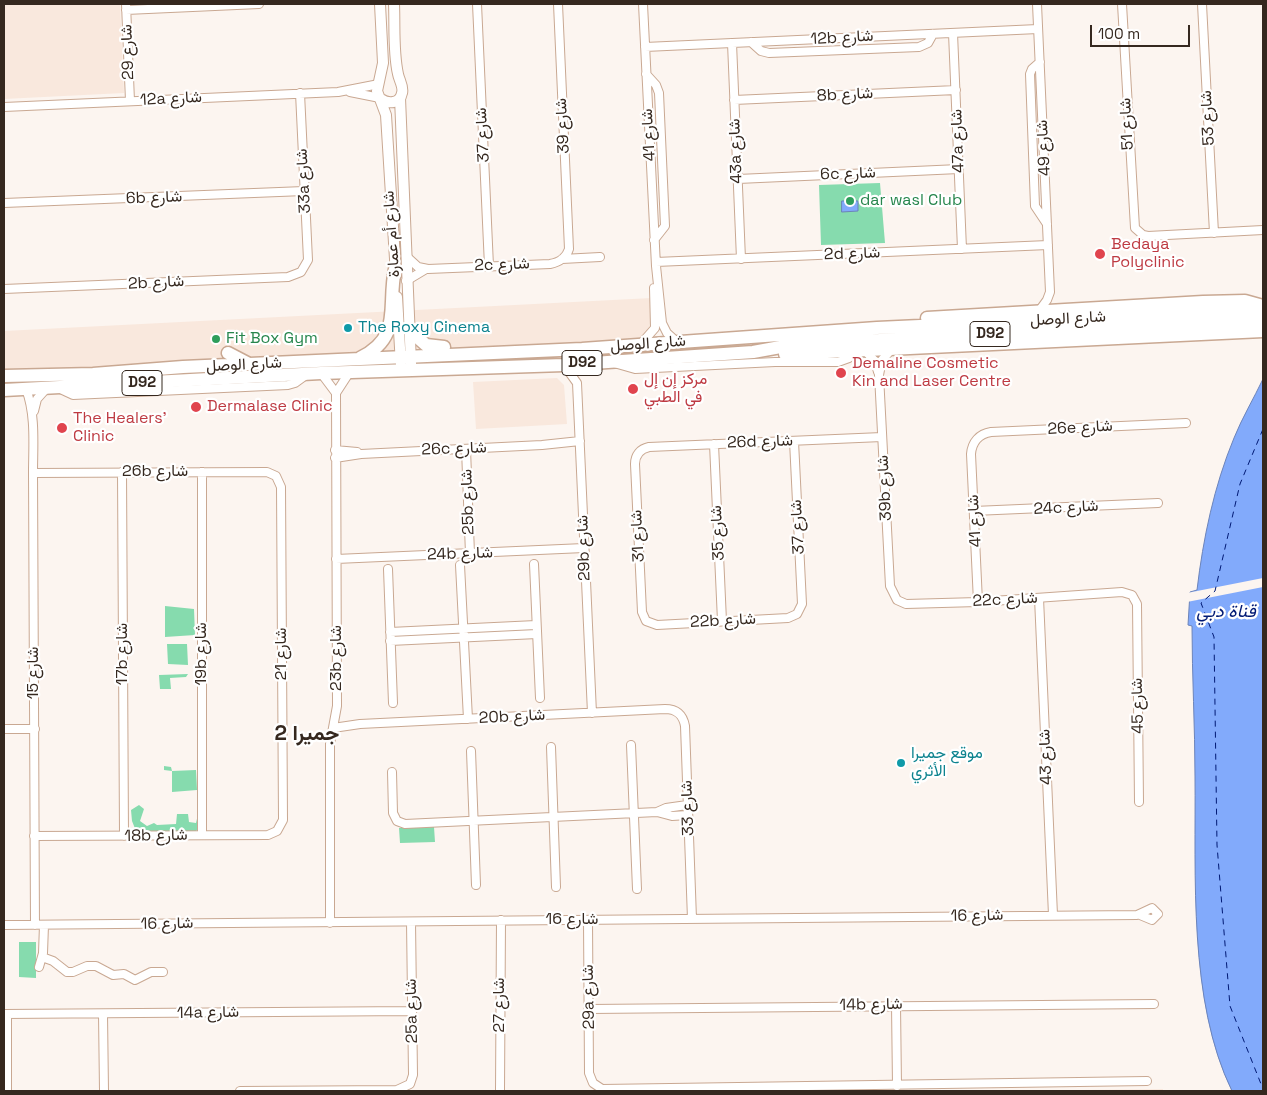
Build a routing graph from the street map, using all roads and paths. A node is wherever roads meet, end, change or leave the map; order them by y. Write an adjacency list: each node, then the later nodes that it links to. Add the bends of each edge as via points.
1 (259, 4): 10 (street)
2 (380, 4): 20 (street, via 383,63)
3 (394, 4): 19 (street)
4 (477, 4): 43 (street, شارع 37)
5 (558, 4): 41 (street, شارع 39, via 569,248)
6 (643, 4): 17 (street, شارع 41)
7 (1037, 4): 12 (street, شارع 49)
8 (1122, 4): 34 (street, شارع 51, via 1133,222 1138,232 1148,236)
9 (1202, 4): 34 (street, شارع 53)
10 (217, 5): 11 (street)
11 (126, 7): 27 (street, شارع 29)
12 (1038, 29): 13 (street, 12b شارع); 36 (street, شارع 49)
13 (954, 33): 14 (street, 12b شارع); 21 (street, 47a شارع)
14 (933, 34): 15 (street, 12b شارع); 15 (street, via 925,45 908,47 769,53)
15 (751, 42): 16 (street, 12b شارع)
16 (732, 43): 17 (street, 12b شارع); 26 (street, 43a شارع)
17 (645, 47): 18 (street, شارع 41)
18 (646, 74): 35 (street, شارع 41); 35 (street, via 659,94 665,226)
19 (400, 82): 20 (street, via 388,77); 25 (street, via 403,92)
20 (379, 83): 22 (street, 12a شارع); 24 (street, via 377,91)
21 (956, 90): 26 (street, 8b شارع); 29 (street, 47a شارع)
22 (338, 92): 23 (street, 12a شارع); 24 (street, 12a شارع)
23 (300, 94): 27 (street, 12a شارع); 31 (street, 33a شارع)
24 (380, 98): 25 (street, via 391,103); 45 (street, شارع أم عمارة, via 386,121)
25 (400, 98): 38 (street, شارع أم عمارة)
26 (734, 100): 30 (street, 43a شارع)
27 (130, 101): 28 (street, 12a شارع)
28 (4, 106)
29 (959, 169): 30 (street, 6c شارع); 37 (street, 47a شارع)
30 (738, 178): 40 (street, 43a شارع)
31 (304, 191): 32 (street, 6b شارع); 44 (street, 33a شارع, via 308,260)
32 (4, 203)
33 (1263, 230): 34 (street)
34 (1214, 233)
35 (654, 240): 42 (street, شارع 41)
36 (1048, 245): 37 (street, 2d شارع); 49 (street, شارع 49)
37 (962, 249): 40 (street, 2d شارع)
38 (406, 256): 46 (street, via 418,266); 47 (street, شارع أم عمارة)
39 (600, 257): 41 (street, 2c شارع)
40 (741, 258): 42 (street, 2d شارع)
41 (562, 259): 43 (street, 2c شارع, via 550,264)
42 (656, 264): 59 (street, شارع 41, via 662,323); 60 (street, شارع 41, via 655,328)
43 (489, 266): 46 (street, 2c شارع)
44 (305, 269): 48 (street, 2b شارع, via 288,277)
45 (395, 269): 67 (street, شارع أم عمارة); 68 (main road, via 392,320 388,332 376,347)
46 (428, 269): 47 (street, 2c شارع)
47 (406, 281): 56 (street, شارع أم عمارة)
48 (4, 289)
49 (1050, 292): 51 (street); 52 (street)
50 (1263, 308): 51 (main road, via 1252,302 1237,301); 54 (main road, شارع الوصل / D92)
51 (1062, 310): 52 (main road)
52 (1039, 311): 55 (main road, via 908,320)
53 (1263, 320): 54 (main road, شارع الوصل / D92)
54 (1228, 322): 55 (main road, شارع الوصل / D92); 57 (main road, شارع الوصل / D92); 61 (main road, شارع الوصل / D92); 64 (main road, شارع الوصل / D92, via 842,342)
55 (877, 328): 59 (main road, شارع الوصل / D92)
56 (409, 330): 66 (main road, via 426,346 452,348); 67 (street, شارع أم عمارة)
57 (1263, 331)
58 (1263, 337): 61 (main road, via 934,356 917,355)
59 (677, 342): 60 (main road, شارع الوصل / D92)
60 (640, 345): 66 (main road, شارع الوصل / D92)
61 (906, 349): 62 (main road, شارع الوصل / D92)
62 (891, 350): 63 (main road, شارع الوصل / D92); 77 (street, 39b شارع, via 882,360)
63 (861, 351): 64 (main road, شارع الوصل / D92); 69 (street, شارع الوصل, via 842,362 811,364 781,362 635,369); 77 (street, 39b شارع, via 875,361)
64 (753, 352): 69 (main road, شارع الوصل / D92)
65 (228, 353): 71 (main road)
66 (471, 354): 67 (main road, شارع الوصل / D92); 73 (main road, via 457,362 417,364)
67 (405, 356): 68 (main road, شارع الوصل / D92); 73 (street, شارع أم عمارة)
68 (356, 360): 71 (main road, شارع الوصل / D92)
69 (610, 361): 70 (main road, شارع الوصل / D92)
70 (591, 363): 72 (main road, شارع الوصل / D92); 79 (street, via 582,371)
71 (251, 365): 75 (main road, شارع الوصل / D92)
72 (564, 365): 73 (main road, شارع الوصل / D92); 79 (street)
73 (410, 370): 74 (main road, شارع الوصل / D92)
74 (350, 372): 76 (main road, شارع الوصل / D92); 83 (street)
75 (93, 374): 78 (main road, شارع الوصل / D92); 81 (main road, via 80,378 36,380)
76 (314, 374): 80 (main road, شارع الوصل / D92); 83 (street)
77 (879, 375): 86 (street, 39b شارع)
78 (4, 376)
79 (577, 383): 89 (street, 29b شارع)
80 (51, 387): 81 (main road, شارع الوصل / D92); 84 (street, شارع 15, via 37,399)
81 (26, 389): 82 (main road, شارع الوصل / D92); 84 (street, شارع 15)
82 (6, 391)
83 (336, 393): 93 (street, 23b شارع)
84 (32, 420): 96 (street, شارع 15)
85 (1186, 423): 87 (street, 26e شارع, via 991,432)
86 (882, 436): 88 (street, 26d شارع); 107 (street, 39b شارع, via 890,586)
87 (976, 440): 99 (street, شارع 41, via 971,454)
88 (794, 441): 90 (street, 26d شارع); 110 (street, شارع 37)
89 (580, 444): 91 (street, 26c شارع); 100 (street, 29b شارع)
90 (714, 444): 92 (street, 26d شارع, via 649,447); 112 (street, شارع 35)
91 (466, 449): 93 (street, 26c شارع); 101 (street, 25b شارع)
92 (639, 452): 111 (street, شارع 31, via 635,460 636,488 642,612)
93 (335, 454): 102 (street, 23b شارع)
94 (122, 472): 95 (street, 26b شارع); 96 (street, 26b شارع); 141 (street, 17b شارع)
95 (202, 472): 97 (street, 26b شارع, via 267,472); 139 (street, 19b شارع)
96 (33, 473): 125 (street, شارع 15)
97 (276, 476): 138 (street, شارع 21, via 281,486 282,820)
98 (1158, 503): 99 (street, 24c شارع)
99 (974, 511): 108 (street, شارع 41)
100 (584, 548): 101 (street, 24b شارع); 122 (street, 29b شارع)
101 (470, 554): 102 (street, 24b شارع)
102 (336, 559): 124 (street, 23b شارع)
103 (534, 564): 113 (street)
104 (460, 565): 114 (street)
105 (388, 569): 115 (street)
106 (1039, 598): 108 (street, 22c شارع); 109 (street, 22c شارع, via 1114,594 1127,598); 146 (street, شارع 43)
107 (897, 600): 108 (street, 22c شارع, via 906,604)
108 (978, 602)
109 (1137, 610): 131 (street, شارع 45)
110 (800, 612): 112 (street, 22b شارع, via 791,617)
111 (646, 621): 112 (street, 22b شارع, via 657,625)
112 (722, 621)
113 (536, 625): 114 (street); 116 (street)
114 (463, 629): 115 (street); 117 (street)
115 (390, 632): 118 (street)
116 (537, 634): 117 (street); 119 (street)
117 (464, 639): 118 (street); 123 (street)
118 (390, 641): 120 (street)
119 (540, 698)
120 (392, 703)
121 (665, 709): 122 (street, 20b شارع); 132 (street, شارع 33, via 677,712 684,720)
122 (592, 713): 123 (street, 20b شارع)
123 (468, 719): 124 (street, 20b شارع)
124 (334, 724): 151 (street, 23b شارع, via 330,744)
125 (35, 728): 126 (street); 140 (street, شارع 15)
126 (4, 729)
127 (631, 745): 134 (street)
128 (551, 748): 136 (street)
129 (471, 751): 137 (street)
130 (392, 772): 137 (street, via 393,813 397,821 406,824)
131 (1139, 802)
132 (687, 805): 133 (street); 135 (street, شارع 33)
133 (657, 812): 134 (street); 135 (street, via 672,816)
134 (634, 813): 136 (street); 144 (street)
135 (688, 815): 147 (street, شارع 33)
136 (553, 817): 137 (street); 143 (street)
137 (473, 820): 142 (street)
138 (278, 831): 139 (street, 18b شارع, via 268,835)
139 (202, 835): 141 (street, 18b شارع)
140 (34, 836): 141 (street, 18b شارع); 153 (street, شارع 15)
141 (124, 836)
142 (476, 885)
143 (556, 887)
144 (637, 888)
145 (1140, 914): 146 (street, شارع 16)
146 (1053, 916): 147 (street, شارع 16)
147 (692, 919): 149 (street, شارع 16)
148 (501, 920): 149 (street, شارع 16); 150 (street, شارع 16); 169 (street, شارع 27)
149 (588, 920): 159 (street, 29a شارع)
150 (411, 922): 151 (street, شارع 16); 160 (street, 25a شارع)
151 (330, 923): 153 (street, شارع 16)
152 (4, 925): 153 (street, شارع 16)
153 (39, 925): 154 (street, شارع 15)
154 (42, 957): 155 (street, شارع 15); 156 (street, via 67,972 96,966 113,975 124,974 135,980 151,972)
155 (39, 967)
156 (163, 972)
157 (1154, 1004): 158 (street, 14b شارع)
158 (896, 1005): 159 (street, 14b شارع); 164 (street)
159 (589, 1009): 164 (street, 29a شارع, via 589,1073 597,1086 607,1089)
160 (412, 1011): 162 (street, 14a شارع); 165 (street, 25a شارع, via 412,1080 406,1088)
161 (6, 1014): 162 (street, 14a شارع); 166 (street)
162 (103, 1014): 167 (street)
163 (1147, 1081): 164 (street)
164 (897, 1086)
165 (397, 1090): 168 (street)
166 (7, 1091)
167 (104, 1091)
168 (240, 1091)
169 (500, 1091)

